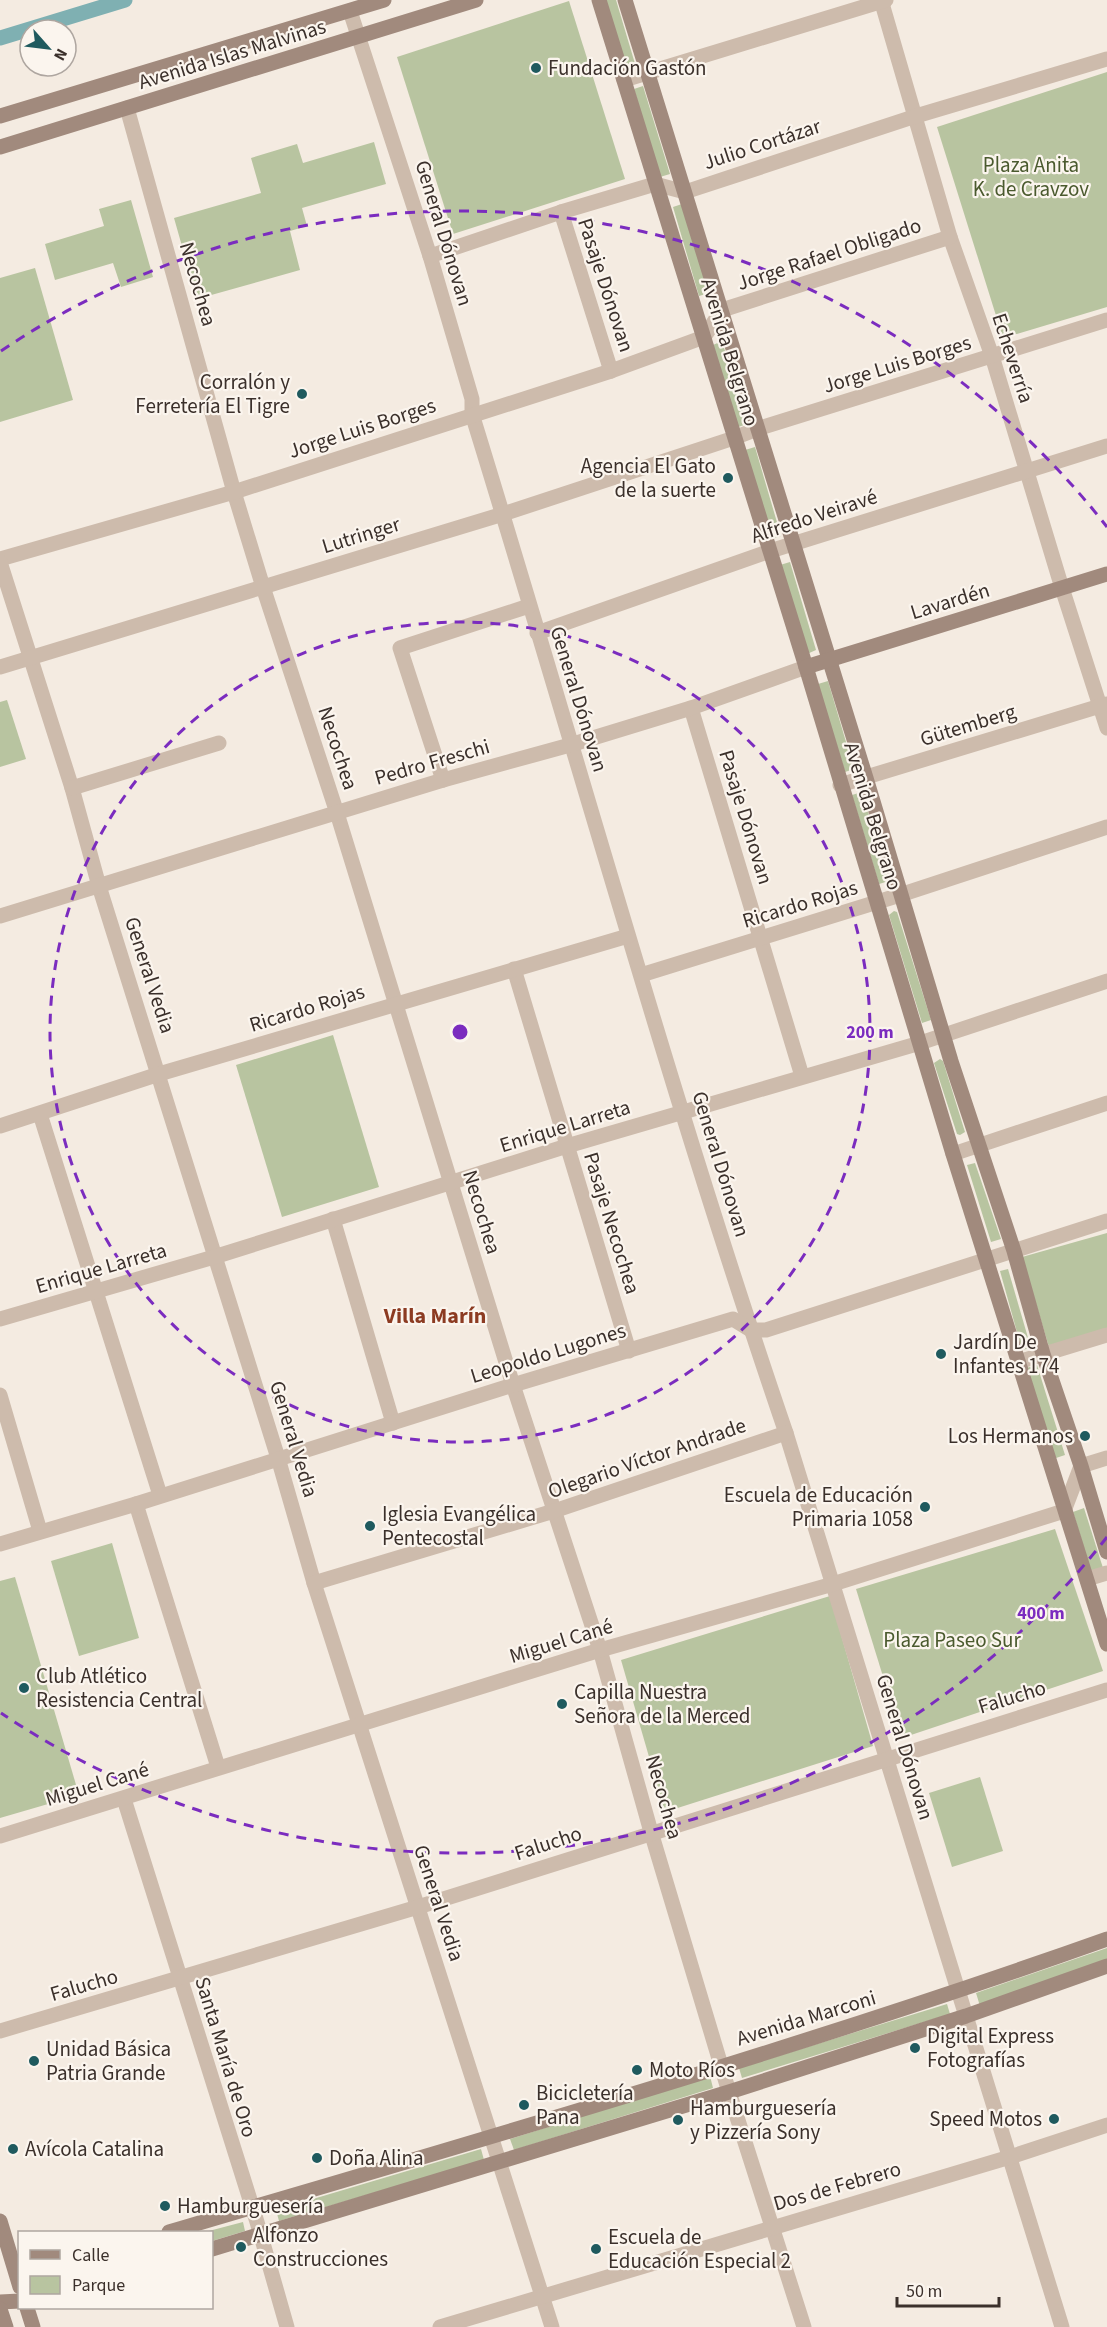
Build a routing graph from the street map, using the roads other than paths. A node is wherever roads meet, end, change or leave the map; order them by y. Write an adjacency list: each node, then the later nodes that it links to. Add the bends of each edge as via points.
1 (384, 0): 6 (main road, Avenida Islas Malvinas)
2 (476, 0): 7 (main road, Avenida Islas Malvinas)
3 (599, 0): 10 (main road, Avenida Belgrano)
4 (624, 0): 9 (main road, Avenida Belgrano)
5 (883, 0): 9 (street); 13 (street, Echeverría)
6 (350, 10): 7 (street, General Dónovan); 12 (main road, Avenida Islas Malvinas)
7 (358, 36): 11 (main road, Avenida Islas Malvinas); 19 (street, General Dónovan)
8 (1107, 59): 13 (street, Julio Cortázar)
9 (647, 73): 10 (street); 16 (main road, Avenida Belgrano)
10 (624, 80): 15 (main road, Avenida Belgrano)
11 (127, 108): 14 (main road, Avenida Islas Malvinas); 30 (street, Necochea)
12 (0, 116)
13 (916, 116): 16 (street, Julio Cortázar); 18 (street, Echeverría)
14 (0, 147)
15 (655, 184): 16 (street, Julio Cortázar); 17 (street); 22 (main road, Avenida Belgrano)
16 (685, 192): 20 (main road, Avenida Belgrano)
17 (561, 213): 19 (street); 24 (street, Pasaje Dónovan)
18 (950, 237): 20 (street, Jorge Rafael Obligado); 23 (street, Echeverría)
19 (430, 256): 25 (street, General Dónovan, via 472,399)
20 (722, 310): 22 (street); 26 (main road, Avenida Belgrano)
21 (1107, 320): 23 (street, Jorge Luis Borges)
22 (704, 337): 24 (street, Jorge Luis Borges); 27 (main road, Avenida Belgrano)
23 (992, 356): 26 (street, Jorge Luis Borges); 29 (street, Echeverría)
24 (611, 371): 25 (street, Jorge Luis Borges)
25 (472, 414): 30 (street, Jorge Luis Borges); 31 (street, General Dónovan)
26 (757, 429): 27 (street, Jorge Luis Borges); 32 (main road, Avenida Belgrano)
27 (734, 438): 31 (street, Lutringer); 33 (main road, Avenida Belgrano)
28 (1107, 446): 29 (street, Alfredo Veiravé)
29 (1026, 471): 32 (street, Alfredo Veiravé); 37 (street, Echeverría)
30 (234, 492): 34 (street, Jorge Luis Borges); 36 (street, Necochea)
31 (502, 514): 36 (street, Lutringer); 38 (street, General Dónovan)
32 (793, 544): 33 (street, Alfredo Veiravé); 41 (main road, Avenida Belgrano)
33 (770, 551): 39 (street, Alfredo Veiravé); 43 (main road, Avenida Belgrano)
34 (0, 561): 40 (street, General Vedia)
35 (1107, 574): 37 (main road, Lavardén)
36 (263, 587): 40 (street, Lutringer); 53 (street, Necochea)
37 (1062, 588): 41 (main road, Lavardén); 44 (street, Echeverría)
38 (529, 606): 39 (street, General Dónovan); 50 (street, via 400,648)
39 (537, 633): 48 (street, General Dónovan)
40 (31, 658): 42 (street, Lutringer); 52 (street, General Vedia)
41 (829, 660): 43 (main road, Lavardén); 49 (main road, Avenida Belgrano)
42 (0, 667)
43 (806, 667): 45 (street, Pedro Freschi); 51 (main road, Avenida Belgrano)
44 (1103, 705): 46 (street, Echeverría); 49 (street, Gütemberg)
45 (691, 708): 48 (street, Pedro Freschi); 60 (street, Pasaje Dónovan)
46 (1107, 728)
47 (219, 743): 52 (street)
48 (570, 745): 50 (street, Pedro Freschi); 59 (street, General Dónovan)
49 (866, 778): 51 (street, Gütemberg); 56 (main road, Avenida Belgrano)
50 (443, 780): 53 (street, Pedro Freschi)
51 (840, 785): 57 (main road, Avenida Belgrano)
52 (72, 788): 55 (street, General Vedia)
53 (337, 813): 55 (street, Pedro Freschi); 64 (street, Necochea)
54 (1107, 827): 56 (street, Ricardo Rojas)
55 (99, 886): 58 (street, Pedro Freschi); 67 (street, General Vedia)
56 (900, 895): 57 (street, Ricardo Rojas); 65 (main road, Avenida Belgrano)
57 (878, 902): 60 (street, Ricardo Rojas); 66 (main road, Avenida Belgrano)
58 (0, 916)
59 (628, 936): 61 (street, Ricardo Rojas); 62 (street, General Dónovan)
60 (762, 938): 62 (street, Ricardo Rojas); 68 (street, Pasaje Dónovan)
61 (514, 969): 64 (street, Ricardo Rojas); 74 (street, Pasaje Necochea)
62 (641, 975): 70 (street, General Dónovan)
63 (1107, 981): 65 (street, Enrique Larreta)
64 (396, 1003): 67 (street, Ricardo Rojas); 76 (street, Necochea)
65 (944, 1035): 66 (street, Enrique Larreta); 73 (main road, Avenida Belgrano)
66 (920, 1043): 68 (street, Enrique Larreta); 75 (main road, Avenida Belgrano)
67 (159, 1074): 71 (street, Ricardo Rojas); 80 (street, General Vedia)
68 (802, 1076): 70 (street, Enrique Larreta)
69 (1107, 1103): 73 (street)
70 (683, 1113): 74 (street, Enrique Larreta); 84 (street, General Dónovan)
71 (40, 1114): 72 (street, Ricardo Rojas); 82 (street)
72 (0, 1126)
73 (978, 1145): 75 (street); 79 (main road, Avenida Belgrano)
74 (567, 1146): 76 (street, Enrique Larreta); 86 (street, Pasaje Necochea)
75 (953, 1155): 81 (main road, Avenida Belgrano)
76 (451, 1182): 77 (street, Enrique Larreta); 89 (street, Necochea)
77 (333, 1219): 80 (street, Enrique Larreta); 91 (street)
78 (1107, 1221): 79 (street, Leopoldo Lugones)
79 (1014, 1251): 81 (street, Leopoldo Lugones); 87 (main road, Avenida Belgrano)
80 (214, 1257): 82 (street, Enrique Larreta); 93 (street, General Vedia)
81 (988, 1260): 84 (street, Leopoldo Lugones, via 766,1330); 88 (main road, Avenida Belgrano)
82 (96, 1292): 83 (street, Enrique Larreta); 96 (street)
83 (0, 1319)
84 (751, 1330): 86 (street, Leopoldo Lugones, via 733,1320); 92 (street, General Dónovan)
85 (1107, 1335): 87 (street)
86 (629, 1351): 89 (street, Leopoldo Lugones)
87 (1043, 1354): 88 (street); 95 (main road, Avenida Belgrano)
88 (1018, 1362): 99 (main road, Avenida Belgrano)
89 (513, 1385): 91 (street, Leopoldo Lugones); 98 (street, Necochea)
90 (0, 1395): 100 (street)
91 (393, 1423): 93 (street, Leopoldo Lugones)
92 (786, 1433): 98 (street, Olegario Víctor Andrade); 106 (street, General Dónovan)
93 (278, 1458): 96 (street, Leopoldo Lugones); 105 (street, General Vedia)
94 (1107, 1458): 95 (street)
95 (1081, 1466): 99 (street); 102 (main road, Avenida Belgrano)
96 (160, 1495): 97 (street, Leopoldo Lugones)
97 (136, 1504): 100 (street, Leopoldo Lugones); 112 (street)
98 (554, 1511): 105 (street, Olegario Víctor Andrade); 108 (street, Necochea)
99 (1064, 1511): 104 (main road, Avenida Belgrano); 106 (street, Miguel Cané)
100 (40, 1531): 101 (street, Leopoldo Lugones)
101 (0, 1544)
102 (1107, 1552)
103 (1107, 1573): 104 (street)
104 (1087, 1579): 107 (main road, Avenida Belgrano)
105 (314, 1582): 110 (street, General Vedia)
106 (833, 1584): 108 (street, Miguel Cané); 111 (street, General Dónovan)
107 (1107, 1644)
108 (600, 1650): 110 (street, Miguel Cané); 114 (street, Necochea)
109 (1107, 1690): 111 (street, Falucho)
110 (361, 1724): 112 (street, Miguel Cané); 116 (street, General Vedia)
111 (887, 1758): 114 (street, Falucho); 120 (street, General Dónovan)
112 (218, 1767): 113 (street, Miguel Cané)
113 (124, 1799): 115 (street, Miguel Cané); 119 (street, Santa María de Oro)
114 (651, 1832): 116 (street, Falucho); 123 (street, Necochea)
115 (0, 1836)
116 (418, 1907): 119 (street, Falucho); 126 (street, General Vedia)
117 (1107, 1939): 120 (main road, Avenida Marconi)
118 (1107, 1966): 121 (main road)
119 (180, 1979): 122 (street, Falucho); 129 (street, Santa María de Oro)
120 (959, 1992): 121 (street, General Dónovan); 123 (main road, Avenida Marconi)
121 (966, 2016): 124 (main road); 127 (street, General Dónovan)
122 (0, 2031)
123 (722, 2066): 124 (street, Necochea); 126 (main road, Avenida Marconi)
124 (729, 2092): 128 (main road); 131 (street, Necochea)
125 (1107, 2125): 127 (street, Dos de Febrero)
126 (492, 2135): 128 (street, General Vedia); 129 (main road, Avenida Marconi)
127 (1010, 2157): 131 (street, Dos de Febrero); 149 (street, General Dónovan)
128 (500, 2160): 133 (main road); 138 (street, General Vedia)
129 (251, 2208): 132 (main road, Avenida Marconi); 133 (street, Santa María de Oro)
130 (0, 2221): 136 (main road)
131 (772, 2227): 138 (street, Dos de Febrero); 148 (street, Necochea)
132 (172, 2231)
133 (260, 2236): 134 (main road); 145 (street, Santa María de Oro)
134 (213, 2249)
135 (0, 2277): 137 (main road)
136 (18, 2278)
137 (18, 2281)
138 (542, 2296): 146 (street, Dos de Febrero); 147 (street, General Vedia)
139 (18, 2301): 140 (main road)
140 (0, 2302)
141 (0, 2309): 143 (main road)
142 (28, 2309): 144 (main road)
143 (6, 2327)
144 (33, 2327)
145 (287, 2327)
146 (440, 2327)
147 (552, 2327)
148 (804, 2327)
149 (1062, 2327)

